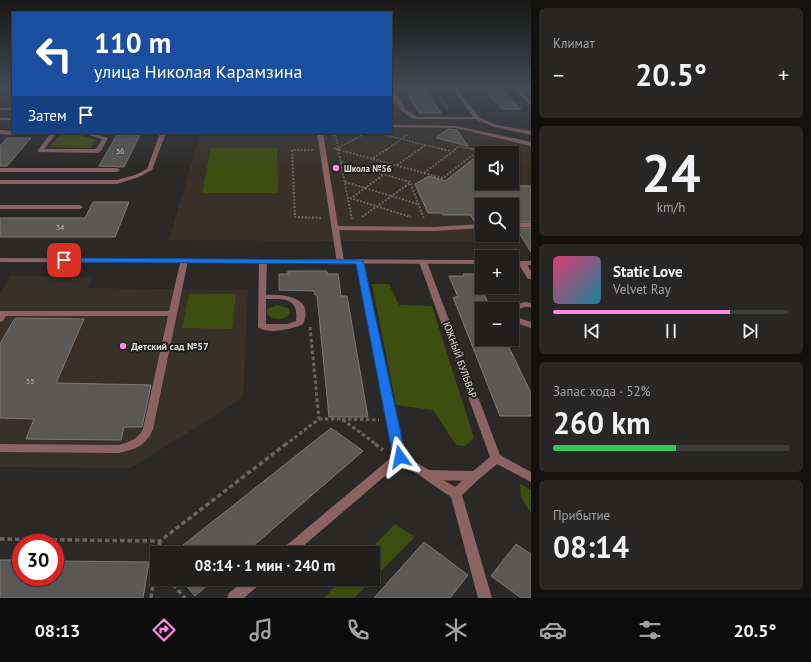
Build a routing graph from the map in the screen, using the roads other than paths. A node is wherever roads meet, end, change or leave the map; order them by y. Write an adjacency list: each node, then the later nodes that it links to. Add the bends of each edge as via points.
1 (408, 116): 2 (street)
2 (476, 118): 8 (street, via 496,126)
3 (12, 119): 4 (street)
4 (1, 120)
5 (392, 126): 13 (street, via 456,127)
6 (0, 132): 7 (street)
7 (12, 132)
8 (529, 133)
9 (53, 134): 10 (street, via 40,151 98,151 105,138)
10 (89, 134)
11 (163, 134): 16 (street, via 149,170 117,182)
12 (320, 134): 22 (street)
13 (531, 144)
14 (0, 170): 15 (street)
15 (117, 170)
16 (0, 182)
17 (0, 207): 18 (street)
18 (80, 207)
19 (519, 225): 20 (street)
20 (531, 225)
21 (475, 226): 22 (street, via 433,229)
22 (335, 228): 26 (street)
23 (0, 260): 24 (street)
24 (184, 261): 25 (street); 36 (street)
25 (263, 261): 26 (street); 33 (street)
26 (340, 261): 27 (street)
27 (360, 261): 28 (street); 41 (street)
28 (423, 262): 29 (street); 42 (street, ЮЖНЫЙ БУЛЬВАР)
29 (475, 262)
30 (522, 263): 31 (street); 32 (street)
31 (531, 263)
32 (531, 277)
33 (263, 297): 33 (street, via 262,327 290,327 300,322 300,308 295,300)
34 (531, 305): 35 (street)
35 (519, 306)
36 (173, 314): 37 (street, via 3,313); 40 (street, via 148,429 140,442 131,447 113,449)
37 (0, 318)
38 (519, 321): 39 (street)
39 (531, 325)
40 (0, 448)
41 (400, 457): 43 (street); 47 (street)
42 (496, 458): 44 (street); 45 (street)
43 (427, 475): 44 (street); 46 (street)
44 (475, 476): 46 (street)
45 (531, 478)
46 (456, 494): 50 (street)
47 (294, 546)
48 (248, 586): 49 (street)
49 (234, 598)
50 (485, 598)

